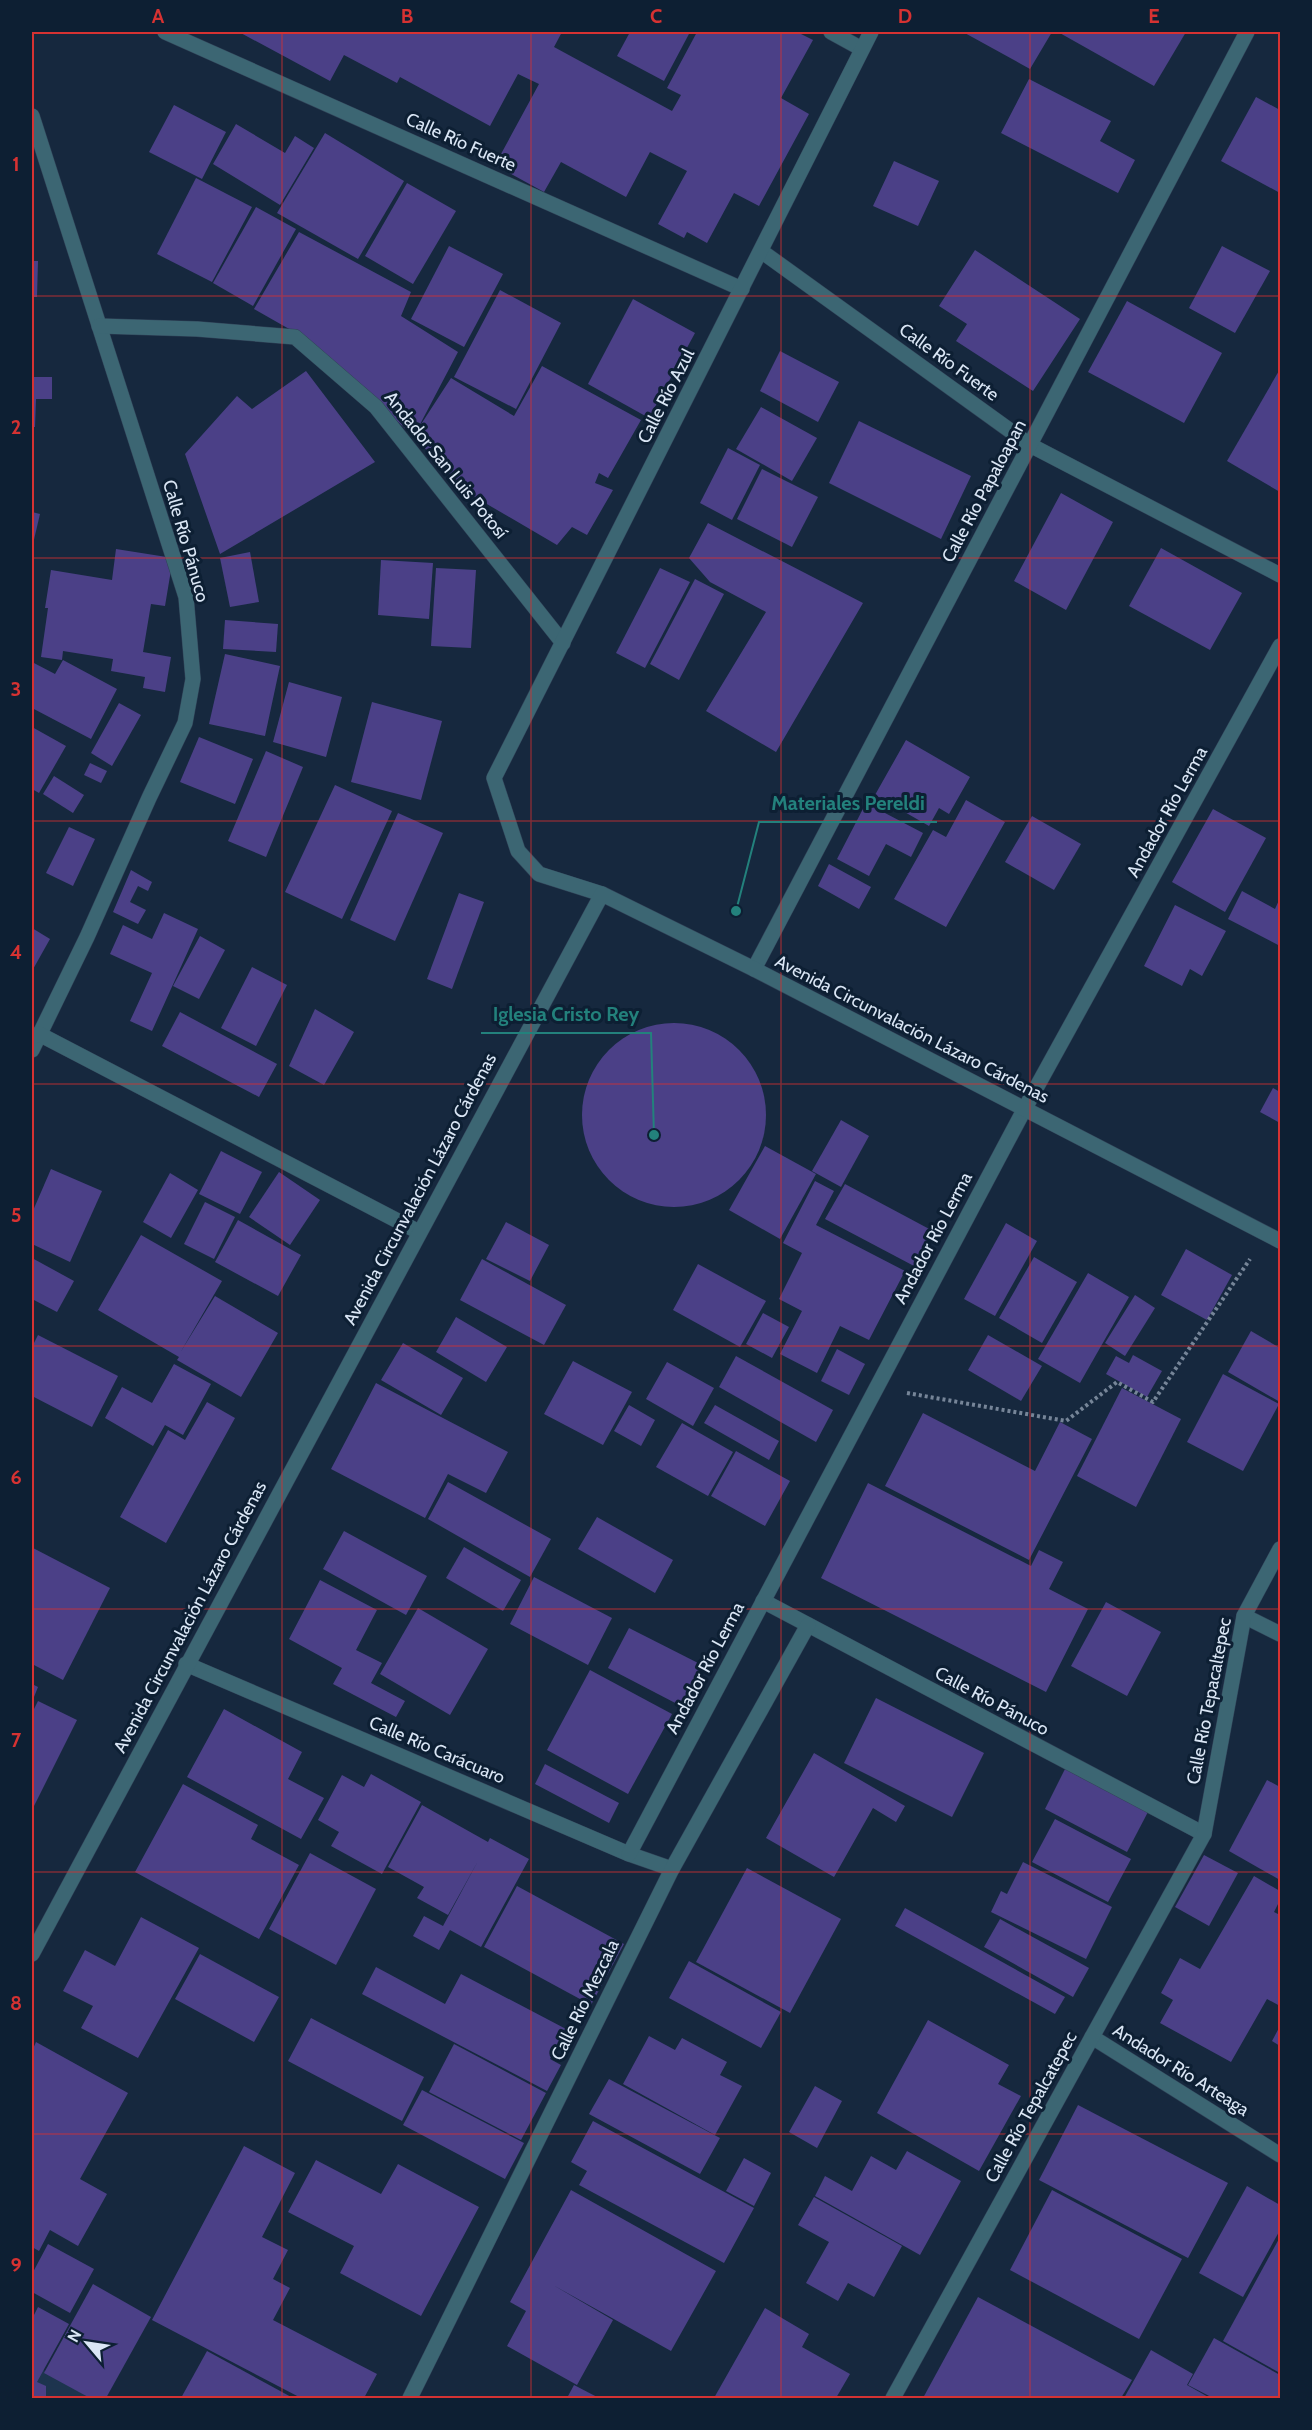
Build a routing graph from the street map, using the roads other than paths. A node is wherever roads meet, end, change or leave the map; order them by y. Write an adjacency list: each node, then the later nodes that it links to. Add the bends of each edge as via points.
1 (165, 32): 8 (street, Calle Río Fuerte)
2 (831, 32): 5 (street)
3 (871, 32): 5 (street, Calle Río Azul)
4 (1247, 32): 10 (street, Calle Río Papaloapan)
5 (862, 49): 7 (street, Calle Río Azul)
6 (32, 116): 9 (street, Calle Río Pánuco)
7 (761, 251): 8 (street, Calle Río Azul); 10 (street, Calle Río Fuerte)
8 (742, 289): 12 (street, Calle Río Azul)
9 (99, 326): 12 (street, Andador San Luis Potosí, via 295,337 376,407); 16 (street, Calle Río Pánuco, via 186,597 193,679 184,723 87,936)
10 (1030, 445): 11 (street, Calle Río Fuerte); 15 (street, Calle Río Papaloapan)
11 (1281, 575)
12 (562, 644): 14 (street, Calle Río Azul, via 494,778 518,851 539,874)
13 (1281, 646): 18 (street, Andador Río Lerma)
14 (602, 894): 15 (street, Avenida Circunvalación Lázaro Cárdenas); 19 (street, Avenida Circunvalación Lázaro Cárdenas)
15 (754, 969): 18 (street, Avenida Circunvalación Lázaro Cárdenas)
16 (35, 1035): 17 (street, Calle Río Pánuco); 19 (street)
17 (32, 1050)
18 (1024, 1110): 20 (street, Avenida Circunvalación Lázaro Cárdenas); 22 (street, Andador Río Lerma)
19 (419, 1232): 26 (street, Avenida Circunvalación Lázaro Cárdenas)
20 (1281, 1241)
21 (1281, 1549): 23 (street, Calle Río Tepacaltepec)
22 (763, 1601): 24 (street, Calle Río Pánuco); 28 (street, Andador Río Lerma)
23 (1245, 1616): 25 (street); 27 (street, Calle Río Tepacaltepec)
24 (808, 1625): 27 (street, Calle Río Pánuco); 29 (street, Calle Río Mezcala)
25 (1281, 1634)
26 (186, 1664): 28 (street, Calle Río Carácuaro); 30 (street, Avenida Circunvalación Lázaro Cárdenas)
27 (1204, 1834): 32 (street, Calle Río Tepalcatepec)
28 (629, 1854): 29 (street, Calle Río Carácuaro)
29 (672, 1869): 34 (street, Calle Río Mezcala)
30 (36, 1934): 31 (street, Avenida Circunvalación Lázaro Cárdenas)
31 (32, 1954)
32 (1092, 2037): 33 (street, Andador Río Arteaga); 35 (street, Calle Río Tepalcatepec)
33 (1281, 2155)
34 (410, 2398)
35 (893, 2398)

